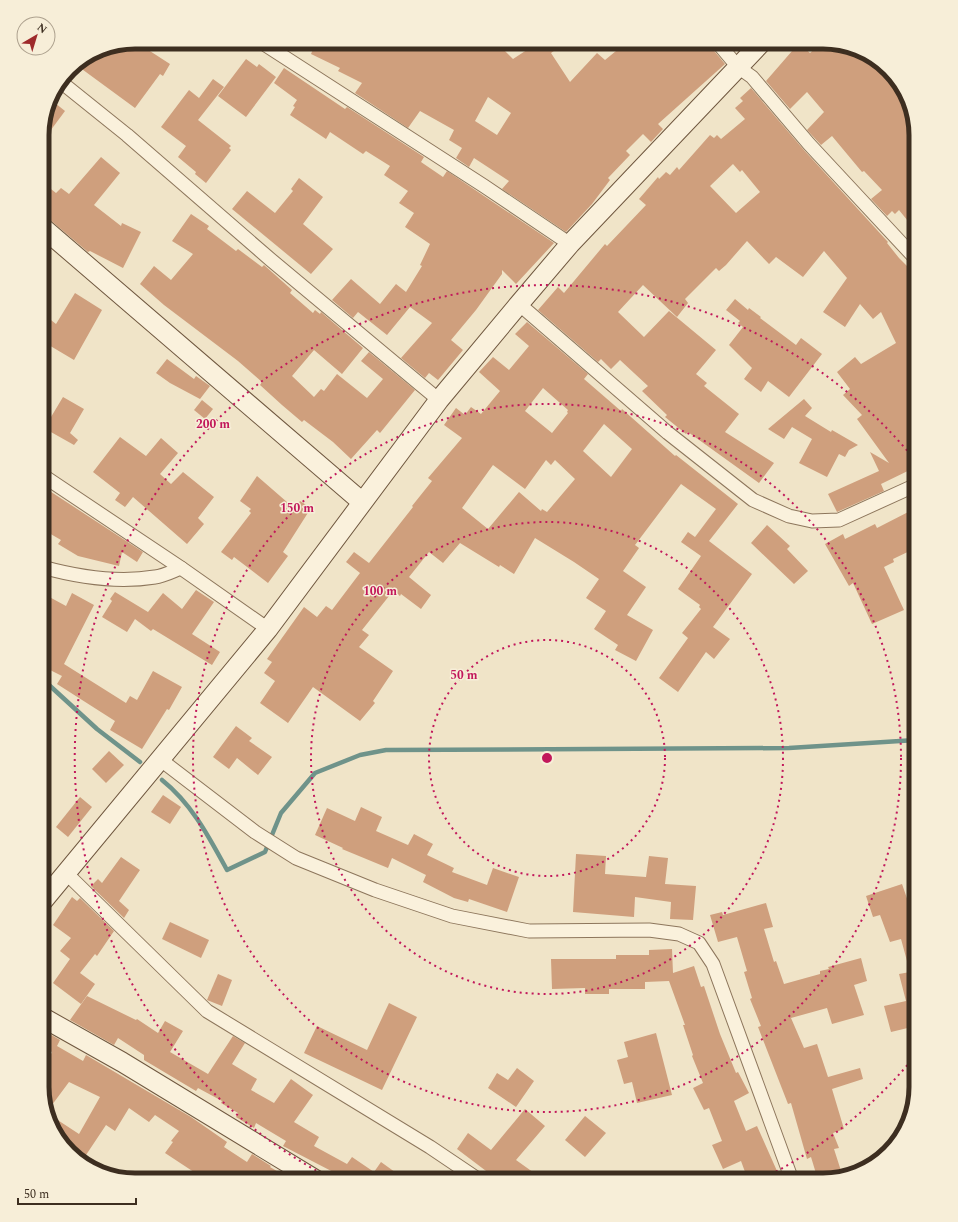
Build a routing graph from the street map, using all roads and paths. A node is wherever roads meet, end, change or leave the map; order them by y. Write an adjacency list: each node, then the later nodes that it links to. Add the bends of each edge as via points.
1 (272, 49): 7 (street)
2 (723, 49): 4 (street)
3 (755, 49): 4 (main road)
4 (738, 67): 7 (main road); 8 (street, via 752,77 809,144)
5 (65, 85): 10 (street, via 127,134 270,260)
6 (49, 233): 13 (main road)
7 (570, 244): 9 (main road)
8 (909, 251)
9 (519, 304): 10 (main road); 12 (street, via 668,434 753,500 789,516 812,521 839,520)
10 (439, 400): 13 (main road)
11 (49, 480): 14 (street)
12 (909, 488)
13 (362, 502): 16 (main road)
14 (181, 568): 15 (street, via 156,577 120,579 92,578); 16 (street)
15 (49, 569)
16 (268, 628): 17 (main road)
17 (161, 760): 18 (main road); 23 (street, via 255,832 296,858 375,890 452,916 529,931 649,930 679,934 698,943 713,964)
18 (66, 873): 19 (main road); 22 (street, via 207,1012)
19 (49, 894)
20 (49, 1021): 21 (main road, via 122,1062)
21 (304, 1173)
22 (469, 1173)
23 (789, 1173)

